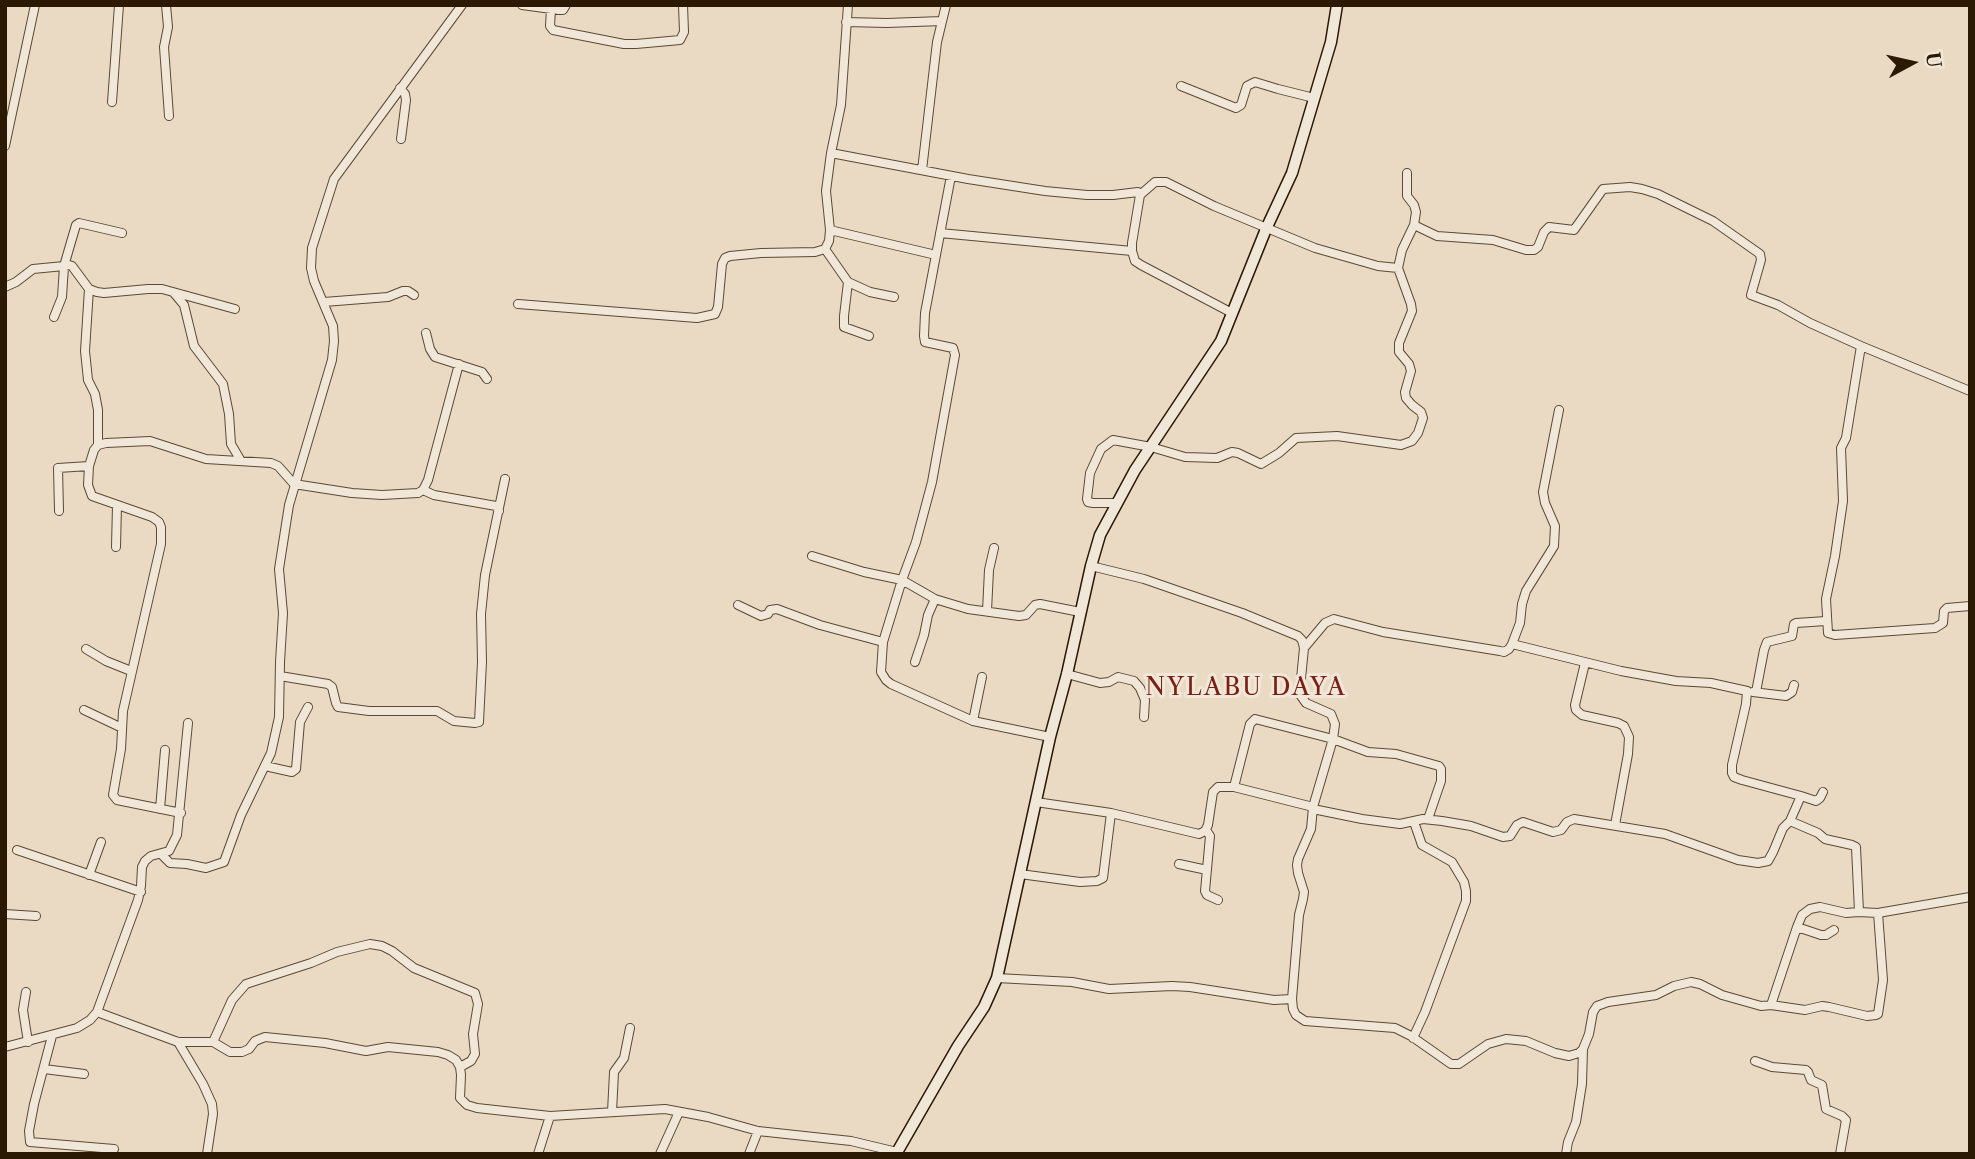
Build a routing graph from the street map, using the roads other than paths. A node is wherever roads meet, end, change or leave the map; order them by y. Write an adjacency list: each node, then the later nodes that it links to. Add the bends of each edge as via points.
1 (35, 5): 20 (street)
2 (119, 5): 17 (street)
3 (166, 5): 18 (street)
4 (461, 5): 15 (street)
5 (522, 5): 11 (street)
6 (566, 5): 11 (street, via 563,10)
7 (683, 5): 11 (street, via 680,40 636,44 553,30)
8 (848, 5): 13 (street)
9 (946, 5): 12 (street)
10 (1337, 5): 16 (street)
11 (551, 9)
12 (942, 21): 13 (street); 22 (street)
13 (846, 22): 21 (street, via 841,105)
14 (1181, 86): 16 (street, via 1237,108 1247,86 1255,82)
15 (400, 88): 19 (street, via 406,100); 42 (street, via 329,189 311,259)
16 (1314, 98): 27 (street, via 1292,173)
17 (112, 102)
18 (169, 116)
19 (401, 139)
20 (5, 146)
21 (831, 153): 22 (street); 28 (street, via 826,191)
22 (922, 170): 24 (street)
23 (1408, 173): 26 (street, via 1407,196 1416,212)
24 (951, 176): 25 (street, via 1087,195 1135,191); 30 (street)
25 (1140, 195): 27 (street, via 1155,183 1166,182); 32 (street)
26 (1414, 225): 35 (street); 49 (street, via 1437,236 1493,240 1534,250 1549,227 1574,230 1600,190 1642,188 1713,221 1760,254 1751,295)
27 (1266, 229): 35 (street, via 1352,260); 45 (street)
28 (830, 230): 31 (street); 33 (street)
29 (122, 233): 34 (street, via 75,225)
30 (940, 233): 32 (street); 33 (street)
31 (825, 249): 36 (street); 43 (street, via 725,258 717,312 697,318)
32 (1132, 251): 45 (street, via 1141,265)
33 (936, 255): 69 (street, via 924,341 953,348 955,355 932,482)
34 (64, 266): 37 (street, via 33,269); 38 (street, via 72,266); 46 (street, via 62,297)
35 (1398, 268): 55 (street, via 1412,311 1399,343 1399,352 1411,371 1406,398 1423,418 1412,441 1401,445 1337,436 1296,438 1261,464 1238,453 1185,457)
36 (848, 282): 41 (street); 48 (street, via 844,327)
37 (5, 286)
38 (89, 289): 39 (street); 54 (street, via 85,351 98,410)
39 (174, 293): 44 (street); 56 (street, via 184,305 194,346 223,384 231,444)
40 (414, 295): 42 (street, via 403,291 388,297)
41 (894, 297)
42 (324, 302): 59 (street, via 334,331 332,360)
43 (518, 304)
44 (235, 309)
45 (1233, 313): 55 (street, via 1209,361)
46 (54, 317)
47 (426, 333): 50 (street, via 435,357)
48 (869, 336)
49 (1860, 346): 52 (street); 75 (street, via 1841,448 1843,501)
50 (459, 364): 51 (street, via 482,372); 60 (street)
51 (487, 379)
52 (1970, 391)
53 (1559, 410): 77 (street, via 1543,492 1555,526 1555,546 1526,592)
54 (98, 445): 56 (street, via 150,442 206,459); 57 (street)
55 (1151, 447): 61 (street); 61 (street, via 1113,440 1101,449 1090,473 1087,499)
56 (241, 461): 59 (street, via 274,464)
57 (89, 466): 62 (street, via 92,495); 64 (street, via 58,468)
58 (505, 479): 63 (street)
59 (294, 484): 60 (street, via 382,495); 84 (street, via 279,569 283,613)
60 (423, 490): 63 (street)
61 (1117, 503): 68 (street, via 1100,535)
62 (117, 506): 65 (street); 82 (street, via 152,517 161,527)
63 (499, 510): 84 (street, via 481,614 479,722 454,721 437,711 338,707 328,684)
64 (59, 511)
65 (116, 547)
66 (994, 548): 73 (street)
67 (812, 556): 69 (street)
68 (1091, 566): 74 (street); 78 (street, via 1242,613 1298,636)
69 (902, 580): 70 (street); 76 (street)
70 (936, 599): 73 (street); 80 (street)
71 (738, 605): 76 (street, via 761,616 777,609)
72 (1970, 606): 75 (street, via 1947,608 1942,624 1928,629 1835,635 1828,633)
73 (987, 611): 74 (street, via 1026,615 1040,604)
74 (1080, 612): 83 (street)
75 (1826, 621): 87 (street, via 1794,624 1792,636 1767,642)
76 (883, 642): 91 (street, via 881,672 886,680)
77 (1513, 644): 78 (street, via 1504,652 1334,619); 81 (street)
78 (1304, 648): 95 (street, via 1301,696 1331,714)
79 (86, 649): 82 (street)
80 (915, 662)
81 (1585, 663): 87 (street); 109 (street, via 1576,710 1624,726 1629,737)
82 (131, 671): 93 (street)
83 (1067, 674): 90 (street, via 1100,683 1118,677 1134,681 1145,700); 94 (street)
84 (280, 676): 97 (street, via 279,717)
85 (982, 677): 91 (street)
86 (1794, 685): 87 (street, via 1790,695)
87 (1751, 691): 100 (street, via 1732,774)
88 (308, 707): 97 (street, via 300,722 296,769)
89 (84, 710): 93 (street)
90 (1144, 717)
91 (973, 721): 94 (street)
92 (188, 723): 104 (street)
93 (122, 727): 103 (street, via 113,797)
94 (1050, 737): 101 (street)
95 (1333, 739): 98 (street, via 1253,720); 102 (street); 106 (street, via 1368,752 1396,754 1440,767 1441,781)
96 (164, 750): 103 (street)
97 (265, 766): 113 (street, via 224,862 200,867 170,863)
98 (1234, 787): 102 (street); 110 (street, via 1214,789)
99 (1823, 792): 100 (street, via 1816,801)
100 (1801, 796): 107 (street)
101 (1036, 802): 105 (street); 116 (street)
102 (1313, 808): 108 (street, via 1362,820); 129 (street, via 1311,829 1297,865 1303,899)
103 (160, 809): 104 (street)
104 (181, 813): 113 (street, via 175,842)
105 (1111, 813): 110 (street, via 1199,834); 116 (street, via 1103,878 1080,882)
106 (1428, 819): 108 (street); 109 (street, via 1503,837 1523,822 1553,832 1574,820)
107 (1790, 821): 109 (street, via 1768,861 1758,863 1665,834); 121 (street, via 1856,848)
108 (1414, 822): 134 (street, via 1421,843 1452,862 1464,882 1466,901)
109 (1615, 825)
110 (1206, 830): 115 (street, via 1210,836)
111 (101, 842): 117 (street)
112 (17, 850): 117 (street)
113 (160, 854): 118 (street, via 145,860)
114 (1179, 864): 115 (street)
115 (1207, 870): 120 (street, via 1205,891)
116 (1020, 874): 127 (street)
117 (89, 875): 118 (street)
118 (141, 892): 131 (street)
119 (1970, 897): 122 (street)
120 (1218, 900)
121 (1859, 912): 122 (street); 125 (street, via 1810,909)
122 (1878, 913): 130 (street, via 1883,980 1878,1014)
123 (5, 914): 124 (street)
124 (36, 916)
125 (1797, 927): 126 (street, via 1821,935); 130 (street)
126 (1834, 930)
127 (997, 978): 129 (street, via 1109,989 1172,985); 150 (street)
128 (26, 992): 135 (street, via 23,1010)
129 (1292, 999): 134 (street, via 1296,1015 1305,1021 1395,1028)
130 (1771, 1005): 139 (street, via 1684,983 1656,995 1597,1006)
131 (97, 1012): 133 (street, via 78,1028); 136 (street)
132 (630, 1028): 144 (street, via 624,1058 614,1072)
133 (52, 1036): 135 (street); 142 (street)
134 (1413, 1038): 139 (street, via 1451,1064 1506,1039 1526,1041 1564,1056)
135 (28, 1042): 138 (street)
136 (178, 1042): 137 (street); 151 (street, via 212,1104)
137 (213, 1042): 141 (street, via 230,1052 249,1049 265,1037 366,1051 388,1046 448,1055); 141 (street, via 232,1000 246,984 370,944 475,993 475,1054)
138 (5, 1047)
139 (1583, 1049): 155 (street, via 1576,1122)
140 (1755, 1061): 156 (street, via 1806,1070 1811,1080 1822,1085 1826,1109 1846,1120)
141 (460, 1067): 146 (street, via 460,1098 467,1105)
142 (44, 1069): 143 (street); 148 (street, via 29,1139)
143 (84, 1074)
144 (612, 1112): 145 (street, via 651,1108); 146 (street)
145 (679, 1112): 147 (street); 153 (street)
146 (550, 1116): 152 (street)
147 (758, 1131): 150 (street, via 851,1141); 154 (street)
148 (51, 1149): 149 (street)
149 (114, 1149)
150 (896, 1153)
151 (207, 1154)
152 (538, 1154)
153 (660, 1154)
154 (749, 1154)
155 (1566, 1154)
156 (1840, 1154)

